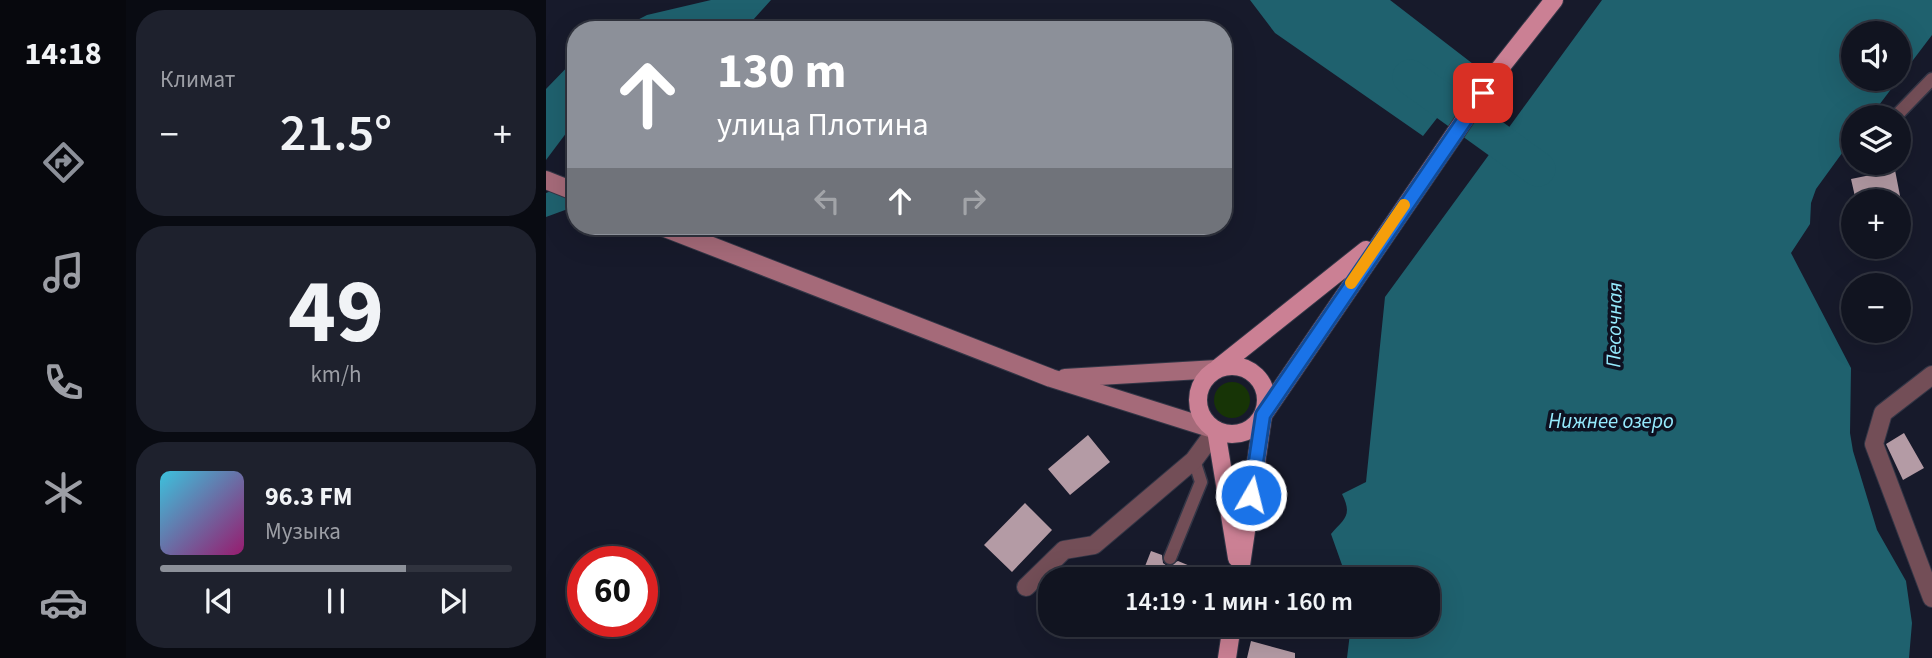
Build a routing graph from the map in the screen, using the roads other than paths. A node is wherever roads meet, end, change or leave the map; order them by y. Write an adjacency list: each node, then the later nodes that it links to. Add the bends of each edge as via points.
1 (1554, 0): 7 (main road, via 1497,72)
2 (1932, 79): 3 (lane)
3 (1907, 105)
4 (546, 180): 5 (main road)
5 (567, 188)
6 (683, 235): 10 (main road)
7 (1380, 239): 8 (main road); 11 (main road)
8 (1217, 369): 10 (main road); 11 (main road, via 1237,366 1256,375 1266,394); 12 (main road, via 1208,375 1198,394 1201,415)
9 (1932, 375): 18 (street, via 1884,413 1874,444)
10 (1051, 378): 12 (main road)
11 (1263, 415): 12 (main road, via 1248,430); 16 (main road)
12 (1216, 430): 13 (street); 15 (main road)
13 (1194, 460): 14 (lane, via 1200,482); 17 (street, via 1094,545 1064,550)
14 (1170, 558)
15 (1237, 567)
16 (1240, 567)
17 (1026, 587)
18 (1932, 598)
19 (1230, 637): 20 (main road)
20 (1227, 658)

